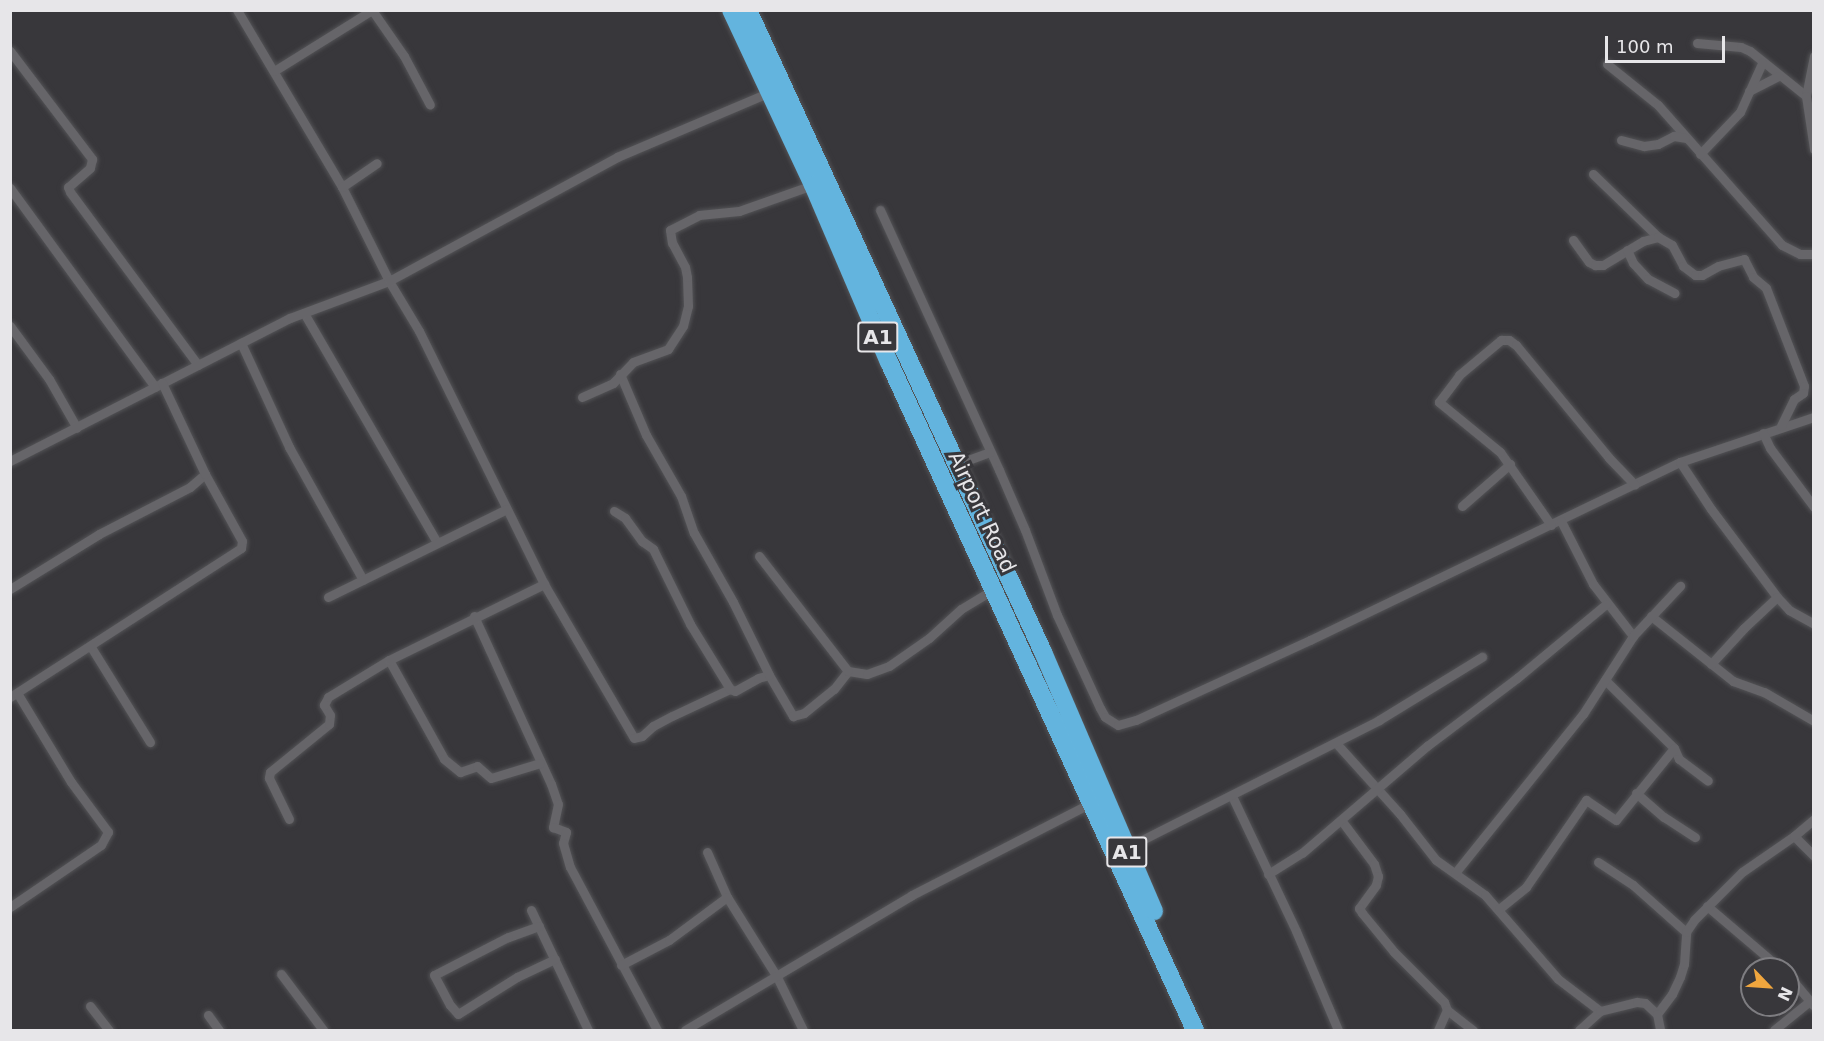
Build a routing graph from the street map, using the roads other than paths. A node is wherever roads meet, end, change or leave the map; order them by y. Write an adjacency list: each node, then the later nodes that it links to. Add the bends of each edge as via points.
1 (237, 10): 9 (street)
2 (731, 10): 12 (highway, Airport Road / A1)
3 (748, 10): 45 (highway, Airport Road / A1)
4 (1697, 43): 7 (street, via 1741,47)
5 (10, 51): 34 (street, via 92,159 90,168 70,184 70,192)
6 (1814, 56): 13 (street)
7 (1762, 63): 10 (street); 11 (street)
8 (1607, 64): 15 (street, via 1658,105)
9 (274, 71): 14 (street, via 372,10 404,56); 22 (street)
10 (1778, 76): 11 (street); 13 (street)
11 (1749, 91): 18 (street, via 1736,117)
12 (770, 92): 21 (highway, Airport Road / A1); 29 (street, via 617,157)
13 (1806, 96): 17 (street)
14 (430, 105)
15 (1684, 138): 16 (street, via 1674,136 1644,146); 18 (street)
16 (1621, 140)
17 (1814, 149)
18 (1700, 153): 28 (street, via 1782,245 1800,254)
19 (377, 163): 22 (street)
20 (1593, 174): 25 (street)
21 (813, 185): 35 (street, via 739,211 699,215 670,230 687,277 688,306 682,326 668,349 633,362); 61 (highway, Airport Road / A1)
22 (342, 187): 29 (street)
23 (10, 188): 36 (street)
24 (880, 210): 42 (street)
25 (1658, 237): 27 (street); 39 (street, via 1672,245 1688,272 1702,275 1744,259 1753,277 1766,288 1804,386)
26 (1573, 240): 27 (street, via 1595,265 1603,265)
27 (1627, 250): 30 (street, via 1648,279)
28 (1814, 254)
29 (389, 281): 31 (street); 51 (street, via 419,331)
30 (1674, 293)
31 (304, 313): 33 (street); 55 (street)
32 (10, 326): 40 (street, via 49,379)
33 (242, 343): 34 (street); 57 (street, via 289,447)
34 (198, 365): 36 (street)
35 (620, 374): 37 (street, via 613,383); 74 (street, via 646,435 681,496 694,533)
36 (158, 385): 40 (street); 47 (street)
37 (582, 398)
38 (1814, 417): 39 (street)
39 (1780, 426): 41 (street)
40 (76, 428): 43 (street)
41 (1763, 433): 44 (street); 50 (street)
42 (990, 452): 45 (street); 54 (street, via 1100,708 1105,717 1118,725 1300,645)
43 (10, 461)
44 (1680, 462): 48 (street); 63 (street)
45 (957, 464): 93 (highway, Airport Road / A1)
46 (1510, 464): 48 (street, via 1439,402 1471,363 1501,340 1509,339); 49 (street); 54 (street)
47 (205, 474): 60 (street, via 190,487 99,534); 69 (street, via 242,541 241,548)
48 (1635, 485): 53 (street)
49 (1462, 506)
50 (1814, 507)
51 (507, 509): 55 (street); 58 (street)
52 (614, 511): 76 (street, via 653,549 690,624)
53 (1561, 521): 54 (street); 64 (street)
54 (1551, 525)
55 (437, 542): 57 (street)
56 (759, 556): 73 (street)
57 (363, 580): 62 (street)
58 (544, 584): 65 (street); 76 (street, via 634,738)
59 (1680, 586): 66 (street)
60 (10, 589)
61 (993, 590): 73 (street, via 961,609 889,666 867,674); 87 (highway, Airport Road / A1)
62 (328, 597)
63 (1777, 597): 67 (street, via 1789,610); 72 (street)
64 (1606, 604): 68 (street); 84 (street)
65 (474, 616): 71 (street); 82 (street)
66 (1651, 616): 68 (street); 72 (street)
67 (1814, 624)
68 (1633, 636): 75 (street)
69 (91, 647): 77 (street); 79 (street)
70 (1482, 657): 80 (street)
71 (389, 660): 82 (street, via 444,759 460,772 477,766 491,778); 88 (street, via 328,697 324,705 330,716 329,724 270,772 269,778)
72 (1711, 664): 78 (street, via 1733,681 1764,692)
73 (848, 671): 74 (street, via 822,699 793,716)
74 (769, 675): 76 (street, via 735,691)
75 (1605, 680): 81 (street); 97 (street, via 1583,714)
76 (730, 689)
77 (14, 695): 101 (street, via 108,832 101,844)
78 (1814, 721)
79 (150, 742)
80 (1335, 744): 84 (street); 86 (street)
81 (1674, 748): 83 (street, via 1680,759); 85 (street)
82 (540, 763): 108 (street, via 558,804 553,827 566,832 563,843 570,867)
83 (1708, 781)
84 (1376, 789): 90 (street); 97 (street, via 1436,860)
85 (1636, 794): 92 (street); 102 (street, via 1616,820 1586,800 1526,887)
86 (1232, 796): 93 (street); 98 (street)
87 (1091, 803): 110 (street, via 912,895); 125 (highway, Airport Road / A1)
88 (289, 819)
89 (1814, 819): 91 (street)
90 (1341, 820): 98 (street); 114 (street, via 1374,864 1378,876 1359,908)
91 (1794, 836): 95 (street); 100 (street, via 1742,872)
92 (1695, 837)
93 (1126, 848): 126 (highway, Airport Road / A1)
94 (707, 852): 99 (street)
95 (1814, 856)
96 (1598, 862): 105 (street, via 1633,885)
97 (1455, 873): 102 (street)
98 (1269, 874): 127 (street)
99 (727, 897): 108 (street, via 669,940); 110 (street)
100 (1707, 906): 105 (street); 106 (street)
101 (10, 907)
102 (1499, 909): 115 (street, via 1558,979)
103 (531, 910): 104 (street)
104 (539, 926): 107 (street); 107 (street, via 508,937 434,975 458,1014 517,977)
105 (1686, 932): 117 (street, via 1682,971)
106 (1767, 957)
107 (555, 959): 121 (street)
108 (621, 965): 122 (street)
109 (281, 974): 120 (street)
110 (777, 977): 123 (street); 124 (street)
111 (1800, 990): 112 (street)
112 (1812, 1004): 132 (street)
113 (90, 1006): 118 (street)
114 (1447, 1010): 128 (street); 129 (street)
115 (1600, 1011): 117 (street, via 1637,1002 1645,1003); 130 (street)
116 (208, 1014): 119 (street)
117 (1657, 1014): 131 (street)
118 (109, 1030)
119 (219, 1030)
120 (323, 1030)
121 (588, 1030)
122 (657, 1030)
123 (685, 1030)
124 (803, 1030)
125 (1195, 1030)
126 (1208, 1030)
127 (1338, 1030)
128 (1438, 1030)
129 (1473, 1030)
130 (1579, 1030)
131 (1660, 1030)
132 (1774, 1030)

